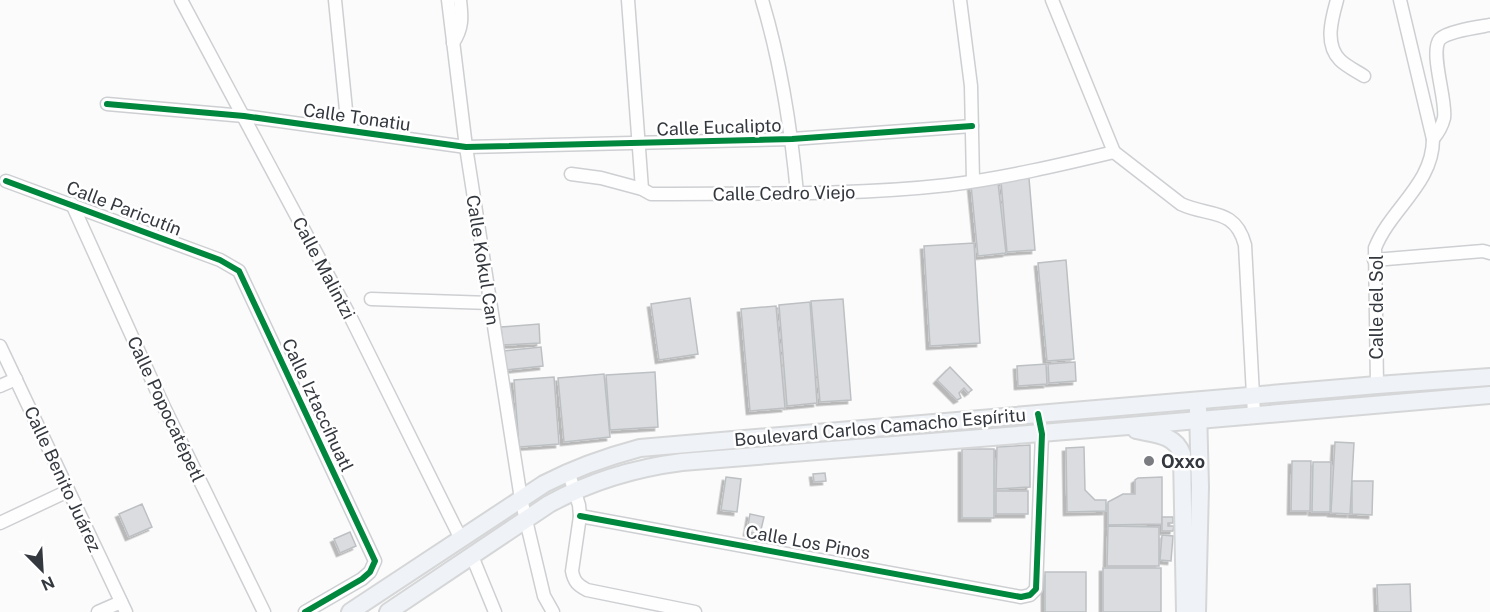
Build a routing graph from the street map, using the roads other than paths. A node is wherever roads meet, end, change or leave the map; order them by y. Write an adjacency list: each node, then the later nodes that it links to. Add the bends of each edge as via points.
1 (181, 0): 15 (street, Calle Malintzi)
2 (334, 0): 17 (street)
3 (448, 0): 12 (street, Calle Kokul Can)
4 (460, 0): 12 (street, via 462,26)
5 (628, 0): 20 (street)
6 (762, 0): 18 (street)
7 (960, 0): 16 (street)
8 (1052, 0): 22 (street)
9 (1337, 0): 13 (street, via 1330,29 1333,46 1339,59)
10 (1400, 0): 19 (street)
11 (1490, 25): 19 (street, via 1439,40 1444,119)
12 (453, 43): 21 (street, Calle Kokul Can)
13 (1364, 76)
14 (107, 104): 15 (street, Calle Tonatiu)
15 (244, 116): 17 (street, Calle Tonatiu); 56 (street, Calle Malintzi, via 351,318)
16 (972, 126): 18 (street, Calle Eucalipto); 25 (street)
17 (348, 130): 21 (street, Calle Tonatiu)
18 (792, 139): 20 (street, Calle Eucalipto); 27 (street)
19 (1433, 139): 30 (street, Calle del Sol, via 1426,172 1382,232)
20 (640, 144): 21 (street, Calle Eucalipto); 26 (street)
21 (466, 147): 33 (street, Calle Kokul Can)
22 (1114, 152): 25 (street, Calle Cedro Viejo); 39 (street, via 1181,204 1224,215 1239,229 1245,245)
23 (570, 174): 26 (street, Calle Cedro Viejo)
24 (6, 180): 28 (street, Calle Paricutín)
25 (973, 181): 27 (street, Calle Cedro Viejo, via 878,191)
26 (642, 189): 27 (street, Calle Cedro Viejo, via 651,194)
27 (797, 193)
28 (72, 204): 31 (street, Calle Paricutín); 60 (street, Calle Popocatépetl, via 164,407)
29 (1490, 253): 30 (street)
30 (1374, 260): 37 (street, Calle del Sol)
31 (231, 265): 61 (street, Calle Iztaccíhuatl, via 239,271 375,561 362,579)
32 (371, 299): 33 (street)
33 (490, 303): 52 (street, Calle Kokul Can)
34 (0, 346): 36 (street, Calle Benito Juárez)
35 (1490, 377): 37 (main road, Boulevard Carlos Camacho Espíritu)
36 (15, 379): 38 (street); 51 (street, Calle Benito Juárez)
37 (1377, 385): 39 (main road, Boulevard Carlos Camacho Espíritu)
38 (0, 386)
39 (1253, 395): 41 (main road, Boulevard Carlos Camacho Espíritu); 43 (street)
40 (1490, 395): 43 (main road, Boulevard Carlos Camacho Espíritu)
41 (1197, 400): 42 (main road, Boulevard Carlos Camacho Espíritu); 44 (main road)
42 (1038, 414): 46 (street); 49 (main road, Boulevard Carlos Camacho Espíritu, via 658,446 621,453)
43 (1254, 414): 44 (main road, Boulevard Carlos Camacho Espíritu)
44 (1200, 419): 45 (main road, Boulevard Carlos Camacho Espíritu); 48 (main road)
45 (1126, 427): 46 (main road, Boulevard Carlos Camacho Espíritu); 47 (main road, via 1173,439)
46 (1042, 434): 50 (main road, Boulevard Carlos Camacho Espíritu, via 682,462 637,469); 53 (street, Calle Los Pinos, via 1036,589 1022,597)
47 (1179, 446): 48 (main road); 67 (main road)
48 (1200, 446): 68 (main road)
49 (568, 471): 50 (street); 52 (main road, Boulevard Carlos Camacho Espíritu)
50 (574, 490): 53 (street); 54 (main road, Boulevard Carlos Camacho Espíritu)
51 (68, 491): 55 (street); 58 (street, Calle Benito Juárez)
52 (521, 499): 54 (street, Calle Kokul Can); 56 (main road, Boulevard Carlos Camacho Espíritu)
53 (580, 516): 66 (street, via 572,571 576,583 587,590)
54 (527, 519): 57 (main road, Boulevard Carlos Camacho Espíritu); 65 (street, Calle Kokul Can, via 544,596)
55 (0, 523)
56 (461, 539): 62 (main road, Boulevard Carlos Camacho Espíritu)
57 (472, 556): 63 (main road, Boulevard Carlos Camacho Espíritu); 64 (street)
58 (123, 607): 59 (street)
59 (98, 612)
60 (264, 612)
61 (305, 612)
62 (350, 612)
63 (388, 612)
64 (495, 612)
65 (553, 612)
66 (695, 612)
67 (1185, 612)
68 (1197, 612)

